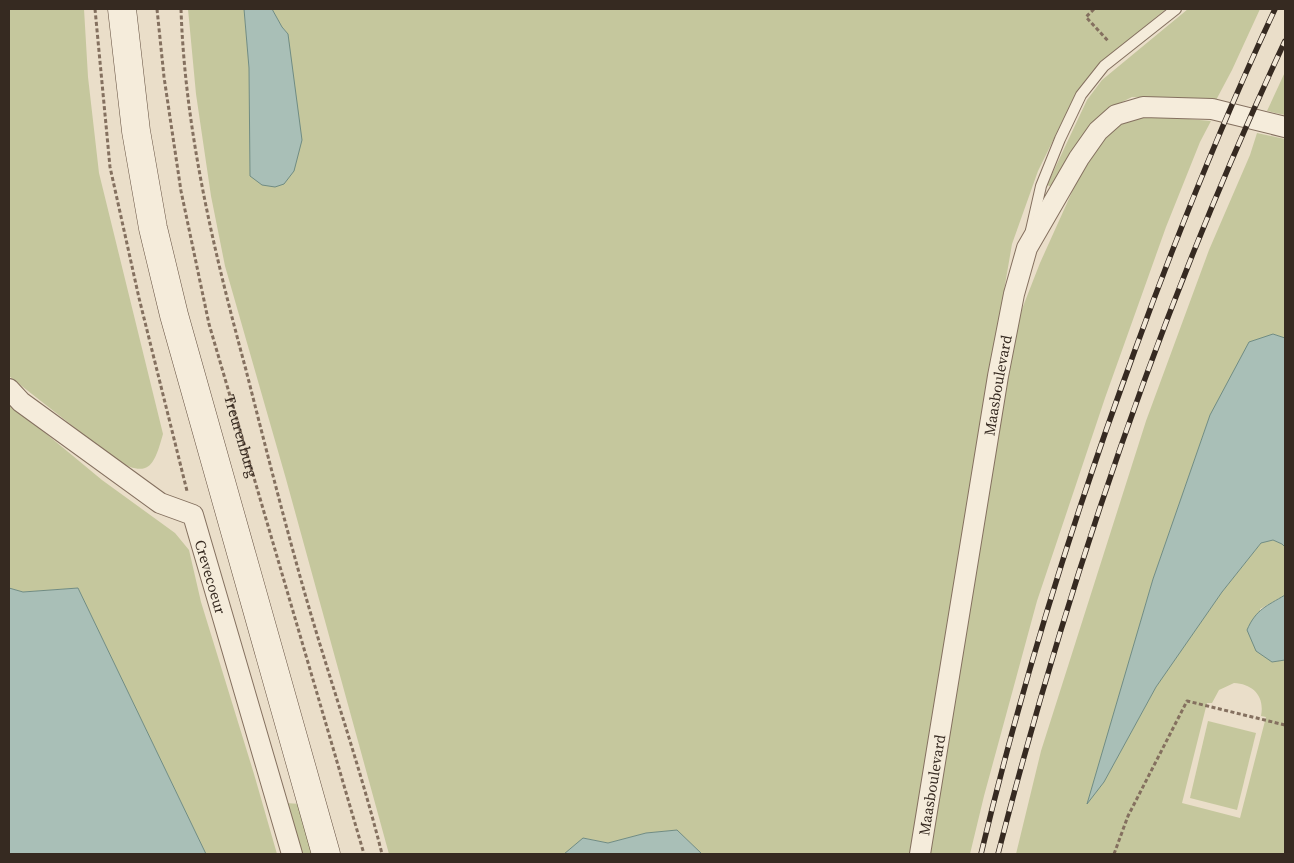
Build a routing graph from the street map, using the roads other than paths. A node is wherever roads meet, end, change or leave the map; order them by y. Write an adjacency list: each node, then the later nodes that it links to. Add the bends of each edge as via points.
1 (122, 9): 7 (main road, via 136,131 174,315)
2 (1176, 9): 4 (lane, via 1104,66 1081,95 1040,186)
3 (1285, 127): 4 (street, Maasboulevard, via 1212,109 1143,107 1116,115 1098,131 1079,158)
4 (1027, 248): 8 (street, Maasboulevard, via 1014,294 998,376)
5 (9, 390): 6 (street, Crevecoeur, via 160,503 193,515)
6 (292, 854)
7 (326, 854)
8 (920, 854)

